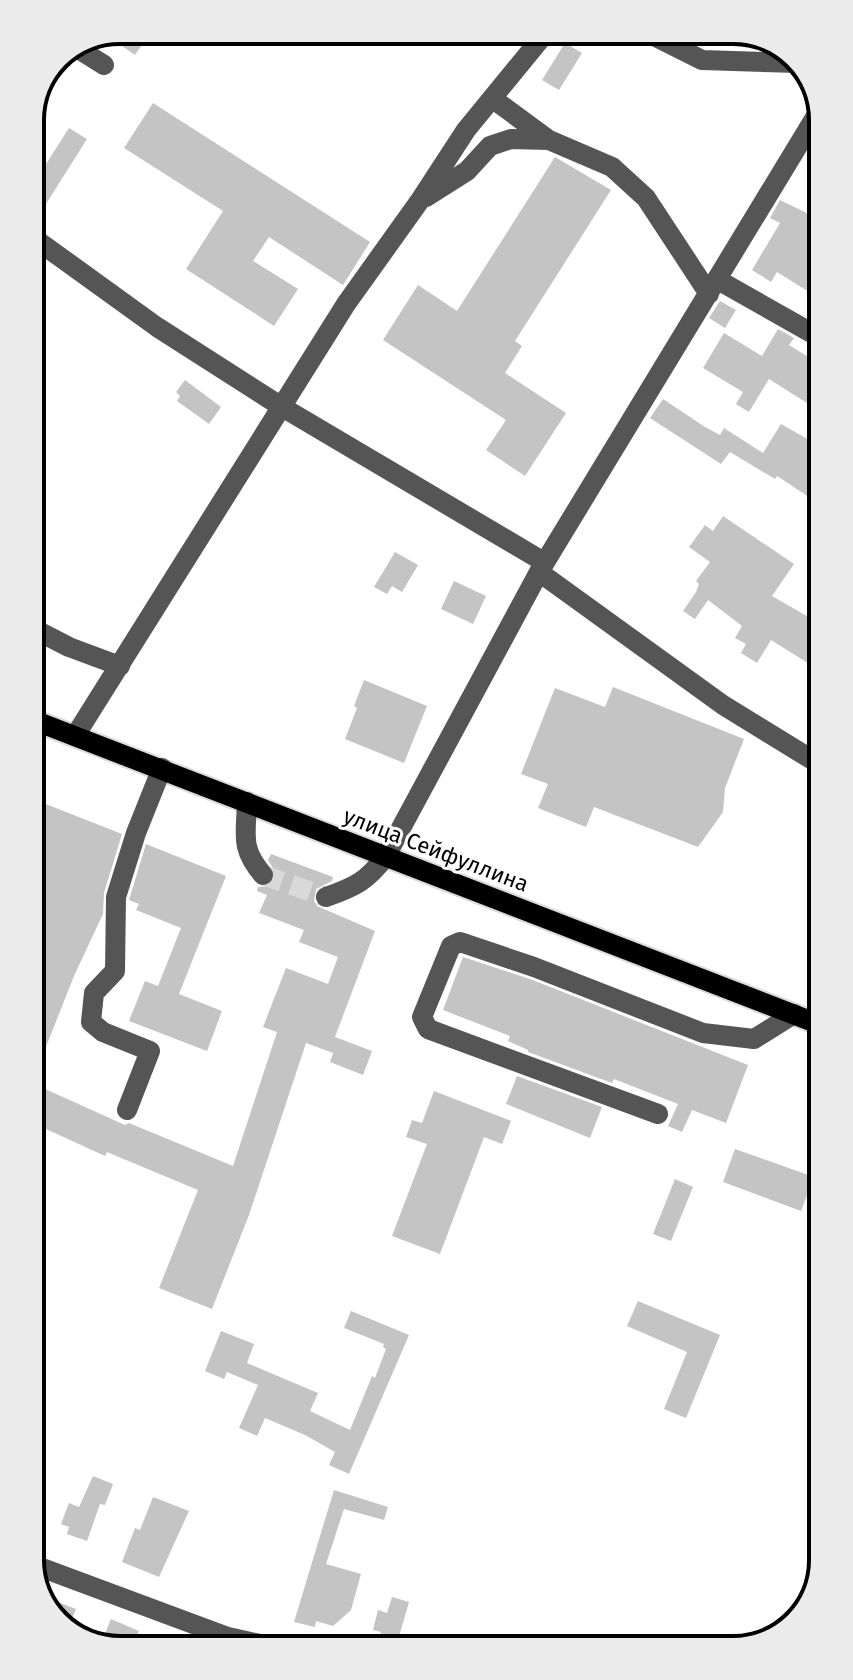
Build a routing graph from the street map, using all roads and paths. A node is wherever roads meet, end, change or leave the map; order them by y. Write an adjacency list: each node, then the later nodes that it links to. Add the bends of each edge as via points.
1 (537, 44): 6 (street)
2 (670, 44): 4 (street, via 702,60)
3 (85, 53): 5 (street)
4 (782, 63)
5 (104, 65)
6 (493, 99): 8 (street); 9 (street)
7 (809, 128): 11 (street)
8 (549, 140): 9 (street, via 511,139 490,146 467,171); 11 (street, via 612,167 646,198)
9 (421, 199): 13 (street, via 346,304)
10 (44, 245): 13 (street, via 157,327)
11 (713, 287): 12 (street); 14 (street)
12 (809, 332)
13 (282, 407): 14 (street); 16 (street)
14 (542, 567): 19 (street, via 723,705); 22 (street)
15 (44, 634): 16 (street)
16 (120, 666): 18 (street)
17 (44, 724): 18 (main road, улица Сейфуллина)
18 (75, 736): 20 (main road, улица Сейфуллина)
19 (809, 758)
20 (162, 768): 21 (main road, улица Сейфуллина); 27 (street, via 116,897 115,971 94,993 91,1022 150,1051)
21 (247, 802): 22 (main road, улица Сейфуллина); 23 (street, via 246,847)
22 (386, 856): 24 (street, via 353,888); 25 (main road, улица Сейфуллина)
23 (263, 875)
24 (326, 897)
25 (794, 1014): 26 (main road, улица Сейфуллина); 28 (street, via 754,1039 703,1033 534,967 460,942 451,946 422,1017 428,1029)
26 (809, 1020)
27 (127, 1110)
28 (658, 1114)
29 (45, 1569): 30 (street)
30 (225, 1636)

